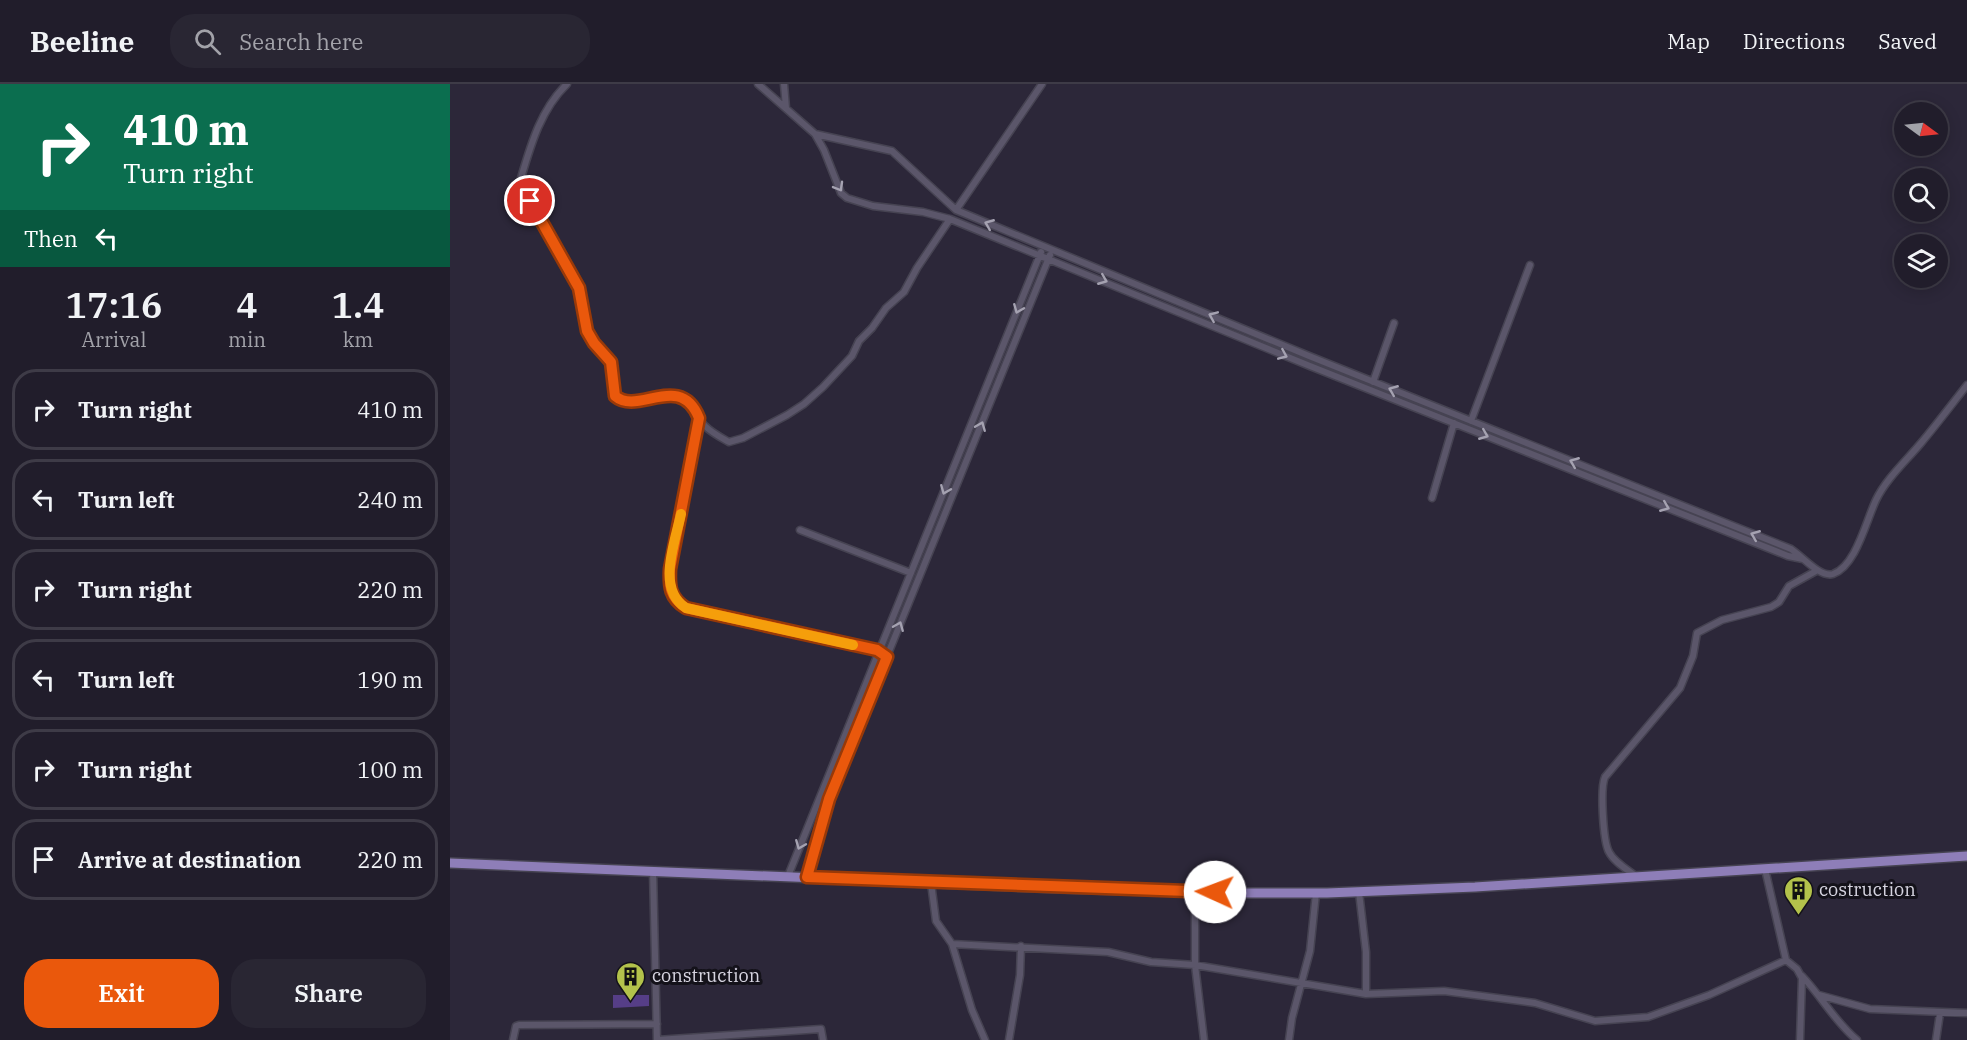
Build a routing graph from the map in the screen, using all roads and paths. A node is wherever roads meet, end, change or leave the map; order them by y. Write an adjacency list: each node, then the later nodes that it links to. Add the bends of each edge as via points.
1 (567, 84): 17 (street, via 551,100 537,129 521,185 579,288 587,331 611,362 615,396 632,402 676,396 691,405)
2 (758, 84): 5 (street)
3 (784, 84): 5 (street)
4 (1042, 84): 7 (street)
5 (786, 108): 6 (street)
6 (815, 134): 7 (street, via 892,151); 8 (street, one-way to 8, via 841,193 847,198)
7 (956, 210): 9 (street, one-way to 7)
8 (950, 219): 11 (street); 17 (street, via 904,292 861,337 852,356 804,405 735,442 714,434)
9 (1043, 246): 10 (street); 11 (street)
10 (1053, 250): 12 (street); 15 (street, one-way to 10)
11 (1040, 255): 12 (street); 24 (street, one-way to 24)
12 (1049, 258): 19 (street, one-way to 19); 26 (street, one-way to 12)
13 (1530, 265): 18 (street)
14 (1394, 323): 15 (street)
15 (1373, 382): 18 (street, one-way to 15)
16 (1967, 385): 23 (street, via 1882,489 1845,566 1834,574)
17 (699, 418): 25 (street, via 670,569 669,588 675,601 686,608)
18 (1471, 421): 22 (street, one-way to 18, via 1791,549)
19 (1454, 423): 20 (street); 22 (street, one-way to 22, via 1788,556)
20 (1432, 498)
21 (800, 530): 24 (street)
22 (1807, 560): 23 (street)
23 (1816, 571): 33 (street, via 1789,586 1771,607 1722,620 1697,633 1693,657 1680,688 1605,777 1602,790 1607,846 1611,855)
24 (911, 573): 25 (street)
25 (877, 650): 26 (street); 31 (street, one-way to 31)
26 (887, 657): 32 (street, via 829,799)
27 (1967, 856): 29 (main road)
28 (450, 863): 30 (main road)
29 (1765, 869): 33 (main road); 40 (street)
30 (653, 871): 31 (main road); 48 (street)
31 (788, 876): 32 (main road)
32 (807, 877): 34 (main road)
33 (1637, 877): 36 (main road)
34 (931, 883): 35 (main road); 38 (street, via 936,921)
35 (1195, 892): 37 (main road); 41 (street)
36 (1359, 892): 37 (main road); 44 (street)
37 (1316, 893): 43 (street)
38 (952, 944): 39 (street); 51 (street)
39 (1021, 946): 41 (street, via 1108,952 1150,962); 52 (street)
40 (1786, 960): 42 (street); 44 (street, via 1708,995 1629,1020 1595,1021 1534,1003 1444,992)
41 (1195, 965): 43 (street); 53 (street)
42 (1800, 974): 45 (street); 55 (street)
43 (1302, 984): 44 (street); 54 (street)
44 (1366, 994)
45 (1819, 995): 46 (street, via 1870,1009); 56 (street, via 1840,1026)
46 (1940, 1013): 47 (street); 57 (street)
47 (1967, 1013)
48 (657, 1024): 49 (street, via 516,1026); 50 (street, via 657,1040 821,1029)
49 (513, 1040)
50 (823, 1040)
51 (985, 1040)
52 (1009, 1040)
53 (1204, 1040)
54 (1289, 1040)
55 (1800, 1040)
56 (1857, 1040)
57 (1936, 1040)

